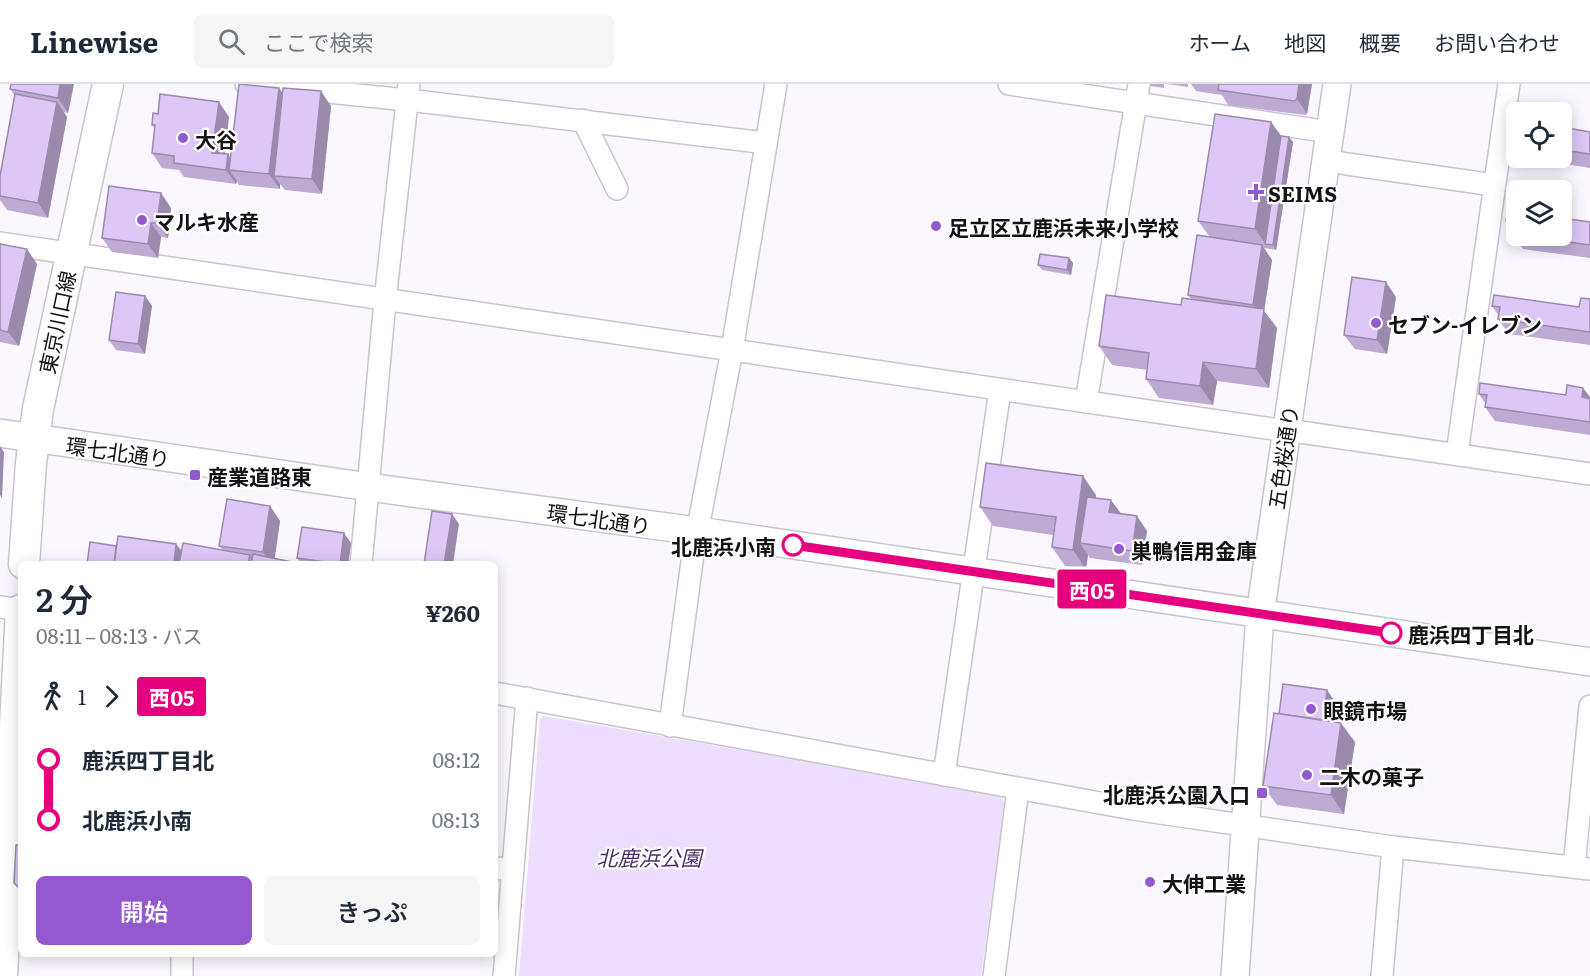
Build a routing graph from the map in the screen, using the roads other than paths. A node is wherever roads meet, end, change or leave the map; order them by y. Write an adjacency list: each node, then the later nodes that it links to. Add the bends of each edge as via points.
1 (108, 84): 16 (main road, 東京川口線)
2 (246, 84): 7 (street)
3 (776, 84): 11 (street)
4 (1009, 84): 8 (street)
5 (1337, 84): 10 (street, 五色桜通り)
6 (1509, 84): 13 (street)
7 (409, 92): 9 (street); 17 (street)
8 (1138, 94): 10 (street); 20 (street)
9 (583, 120): 11 (street); 14 (street)
10 (1330, 132): 12 (street, 五色桜通り)
11 (766, 143): 18 (street)
12 (1326, 160): 13 (street); 21 (street, 五色桜通り)
13 (1494, 185): 24 (street)
14 (617, 189)
15 (0, 243): 16 (street)
16 (70, 254): 17 (street); 23 (main road, 東京川口線)
17 (385, 301): 18 (street); 26 (street)
18 (732, 350): 19 (street); 27 (street)
19 (1000, 390): 20 (street); 30 (street)
20 (1086, 402): 21 (street)
21 (1286, 430): 24 (street); 33 (street, 五色桜通り)
22 (0, 433): 23 (street, 環七北通り)
23 (33, 438): 26 (street, 環七北通り); 28 (main road, 東京川口線)
24 (1457, 454): 25 (street)
25 (1590, 474)
26 (368, 487): 27 (street, 環七北通り); 29 (street)
27 (697, 532): 30 (street, 環七北通り); 39 (street)
28 (24, 561)
29 (361, 561)
30 (974, 572): 33 (street, 環七北通り); 40 (street)
31 (0, 607): 32 (street)
32 (18, 610)
33 (1260, 615): 34 (street, 環七北通り); 42 (street, 五色桜通り)
34 (1590, 662)
35 (18, 685): 46 (main road)
36 (498, 693): 37 (street)
37 (527, 698): 39 (street); 45 (street)
38 (1590, 706): 44 (street)
39 (670, 726): 40 (street)
40 (944, 776): 41 (street)
41 (1018, 789): 42 (street); 51 (street)
42 (1245, 826): 43 (street); 52 (street, 五色桜通り)
43 (1393, 847): 44 (street); 53 (street)
44 (1582, 868)
45 (504, 869): 50 (street)
46 (9, 911): 48 (main road)
47 (182, 957): 49 (street)
48 (2, 976)
49 (182, 976)
50 (504, 976)
51 (994, 976)
52 (1235, 976)
53 (1382, 976)

